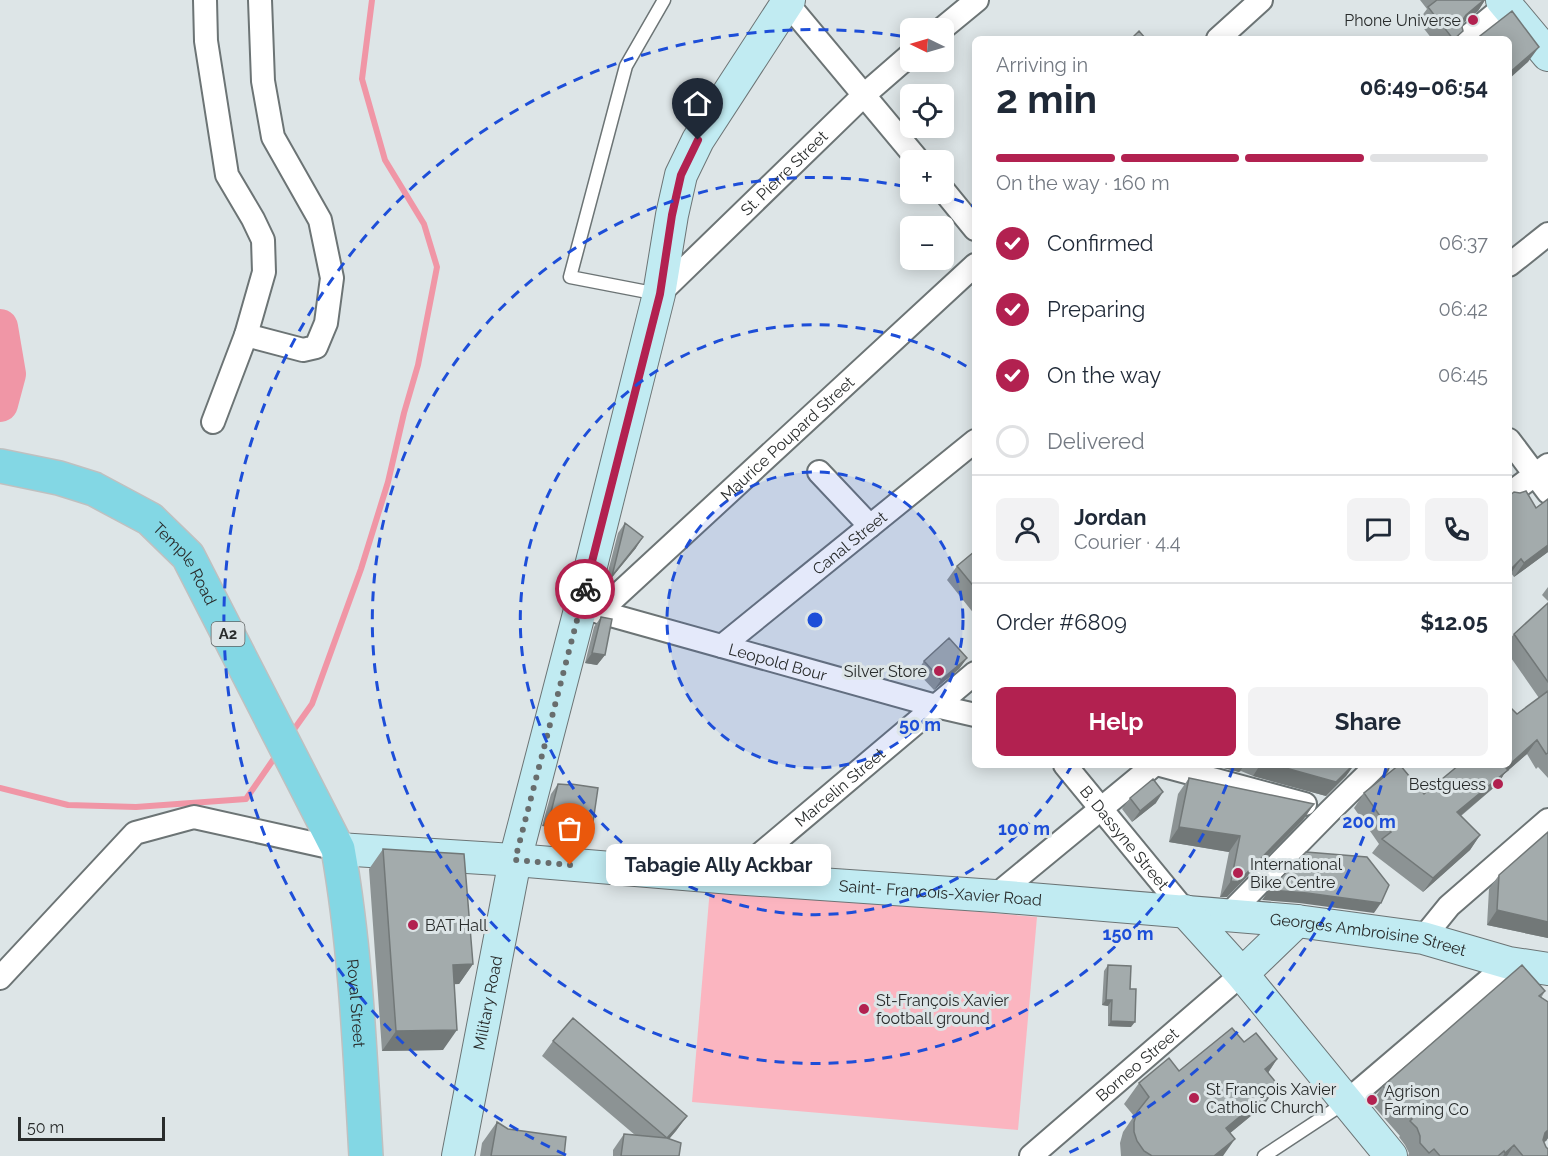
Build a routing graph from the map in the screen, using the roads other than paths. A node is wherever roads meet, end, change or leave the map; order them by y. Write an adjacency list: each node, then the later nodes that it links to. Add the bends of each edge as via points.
1 (205, 0): 21 (street, via 206,41 227,176 262,240 264,272)
2 (260, 0): 21 (street, via 263,81 273,137 320,220 332,278 326,323 316,347 303,350)
3 (664, 0): 20 (lane, via 626,66 570,277)
4 (977, 0): 8 (street)
5 (1261, 0): 9 (street)
6 (788, 1): 13 (street); 20 (main road, Military Road, via 698,140 681,175)
7 (1504, 2): 10 (street); 11 (main road)
8 (954, 19)
9 (1221, 36)
10 (1468, 36)
11 (1548, 55)
12 (900, 64): 13 (street, St. Pierre Street)
13 (864, 95): 14 (street); 20 (street, St. Pierre Street)
14 (910, 150)
15 (954, 203): 16 (street)
16 (972, 225)
17 (1548, 234): 18 (street)
18 (1512, 263)
19 (972, 268): 30 (street, Maurice Poupard Street)
20 (660, 294): 30 (main road, Military Road)
21 (246, 335): 22 (street)
22 (213, 422)
23 (972, 443): 29 (street, Canal Street)
24 (1512, 443): 27 (street)
25 (0, 466): 42 (main road, Temple Road / A2, via 94,489 150,519 188,556)
26 (819, 472): 29 (street)
27 (1544, 477): 28 (street)
28 (1512, 493)
29 (870, 526): 31 (street, Canal Street)
30 (590, 609): 31 (street, Leopold Bour); 43 (main road, Military Road)
31 (722, 646): 33 (street, Leopold Bour)
32 (972, 676): 33 (street, Marcelin Street)
33 (936, 706): 34 (street, Leopold Bour); 44 (street, Marcelin Street)
34 (972, 714)
35 (1067, 768): 39 (street, B. Dassyne Street)
36 (1150, 768): 39 (street)
37 (1171, 768): 40 (street)
38 (1374, 768): 40 (street)
39 (1100, 808): 45 (street); 46 (street, B. Dassyne Street)
40 (1330, 811): 47 (street)
41 (1548, 820): 49 (street, via 1449,906)
42 (338, 849): 43 (main road, Saint- Francois-Xavier Road); 53 (street, via 194,817 135,833); 55 (main road, Royal Street / A2, via 358,1019)
43 (515, 860): 44 (main road, Saint- Francois-Xavier Road); 56 (main road, Military Road)
44 (732, 879): 45 (main road, Saint- Francois-Xavier Road)
45 (995, 896): 46 (main road, Saint- Francois-Xavier Road)
46 (1185, 911): 47 (main road, Georges Ambroisine Street); 52 (main road)
47 (1228, 915): 48 (main road, Georges Ambroisine Street)
48 (1297, 921): 49 (main road, Georges Ambroisine Street); 52 (main road)
49 (1423, 938): 50 (main road, Georges Ambroisine Street)
50 (1509, 963): 51 (main road, Georges Ambroisine Street); 54 (street)
51 (1548, 969)
52 (1242, 974): 54 (main road); 57 (street, Borneo Street)
53 (0, 978)
54 (1346, 1102): 58 (lane); 59 (main road)
55 (366, 1156)
56 (458, 1156)
57 (1031, 1156)
58 (1264, 1156)
59 (1391, 1156)

